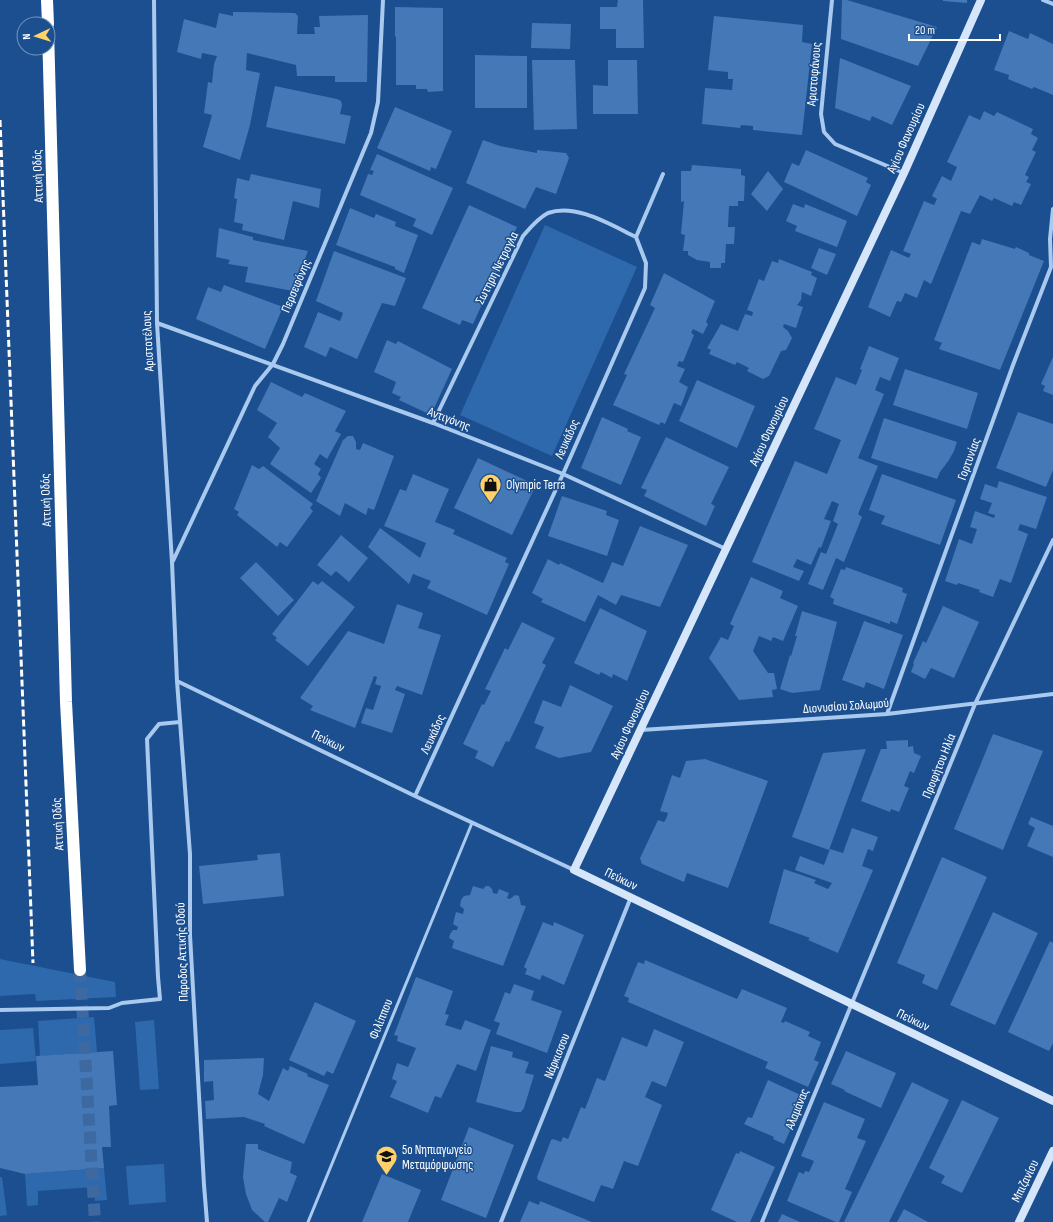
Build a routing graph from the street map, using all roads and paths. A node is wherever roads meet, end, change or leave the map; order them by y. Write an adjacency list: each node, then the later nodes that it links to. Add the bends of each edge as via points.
1 (47, 0): 8 (highway)
2 (154, 0): 14 (street, Αριστοτέλους)
3 (383, 0): 15 (street, Περσεφόνης, via 378,102 371,133)
4 (832, 0): 10 (street, Αριστοφάνους, via 821,114 824,132 835,144)
5 (981, 0): 10 (street, Αγίου Φανουρίου)
6 (1043, 0): 7 (street)
7 (1053, 4)
8 (48, 16)
9 (49, 56): 31 (highway, Αττική Οδός, via 66,702)
10 (904, 172): 19 (street, Αγίου Φανουρίου)
11 (663, 174): 13 (street)
12 (1053, 209): 24 (street, Γορτυνίας, via 1051,267)
13 (636, 237): 16 (street, Σωτηρη Νετρογλα, via 581,212 561,210 547,214 532,224 523,236); 17 (street, Λευκάδος, via 646,263 645,288)
14 (157, 322): 15 (street, Αντιγόνης); 20 (street, Αριστοτέλους)
15 (273, 364): 16 (street, Αντιγόνης); 20 (street, Περσεφόνης, via 256,386)
16 (433, 423): 17 (street, Αντιγόνης)
17 (563, 474): 19 (street, Αντιγόνης); 27 (street, Λευκάδος)
18 (1053, 540): 23 (street, Προφήτου Ηλία)
19 (726, 550): 26 (street, Αγίου Φανουρίου)
20 (172, 562): 21 (street, Αριστοτέλους)
21 (177, 681): 25 (street, Πάροδος Αττικής Οδού); 27 (street, Πεύκων)
22 (1053, 694): 23 (street, Διονυσίου Σολωμού)
23 (975, 704): 24 (street, Διονυσίου Σολωμού); 32 (street, Προφήτου Ηλία)
24 (887, 714): 26 (street, Διονυσίου Σολωμού)
25 (180, 722): 33 (street, via 159,724 148,739 160,999 122,1003 109,1008); 36 (street, Πάροδος Αττικής Οδού, via 190,854 190,935)
26 (640, 730): 29 (street, Αγίου Φανουρίου)
27 (415, 796): 28 (street, Πεύκων)
28 (472, 823): 29 (street, Πεύκων); 37 (lane, Φιλίππου)
29 (574, 870): 30 (street, Πεύκων)
30 (631, 897): 32 (street, Πεύκων); 38 (street, Νάρκισσου)
31 (80, 970)
32 (851, 1004): 34 (street, Πεύκων); 39 (street, Αλαμάνας)
33 (0, 1010)
34 (1053, 1101)
35 (1053, 1151): 40 (street, Μπιζανίου)
36 (207, 1222)
37 (308, 1222)
38 (501, 1222)
39 (762, 1222)
40 (1019, 1222)

